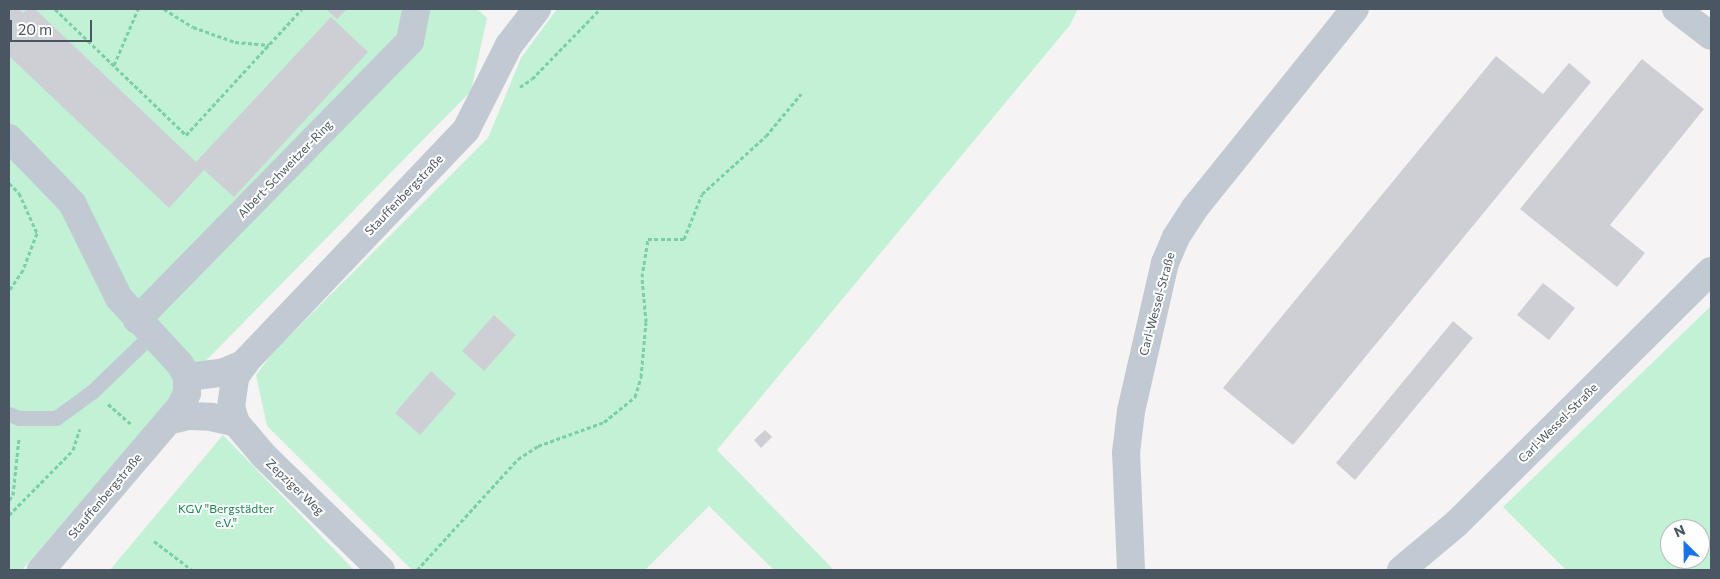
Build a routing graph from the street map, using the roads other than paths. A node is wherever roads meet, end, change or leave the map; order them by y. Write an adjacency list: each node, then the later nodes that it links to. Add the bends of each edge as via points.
1 (416, 9): 8 (street, Albert-Schweitzer-Ring, via 410,41)
2 (536, 9): 9 (street, Stauffenbergstraße, via 509,45 466,130)
3 (1355, 9): 17 (street, Carl-Wessel-Straße, via 1194,209 1176,237 1165,263 1131,411 1127,444 1126,494)
4 (1676, 9): 5 (street)
5 (1711, 36)
6 (9, 138): 8 (street, via 72,203 108,280)
7 (1711, 271): 18 (street, Carl-Wessel-Straße, via 1456,524)
8 (144, 327): 10 (street, via 180,364); 12 (lane, via 93,391 56,418)
9 (245, 363): 10 (street, Stauffenbergstraße); 11 (street, Stauffenbergstraße, via 235,377)
10 (187, 385): 14 (street, Stauffenbergstraße)
11 (231, 391): 13 (street, Zepziger Weg)
12 (14, 416)
13 (236, 423): 14 (street, via 188,416); 16 (street, Zepziger Weg, via 264,456)
14 (159, 431): 15 (street, Stauffenbergstraße)
15 (41, 570)
16 (381, 570)
17 (1131, 570)
18 (1401, 570)

